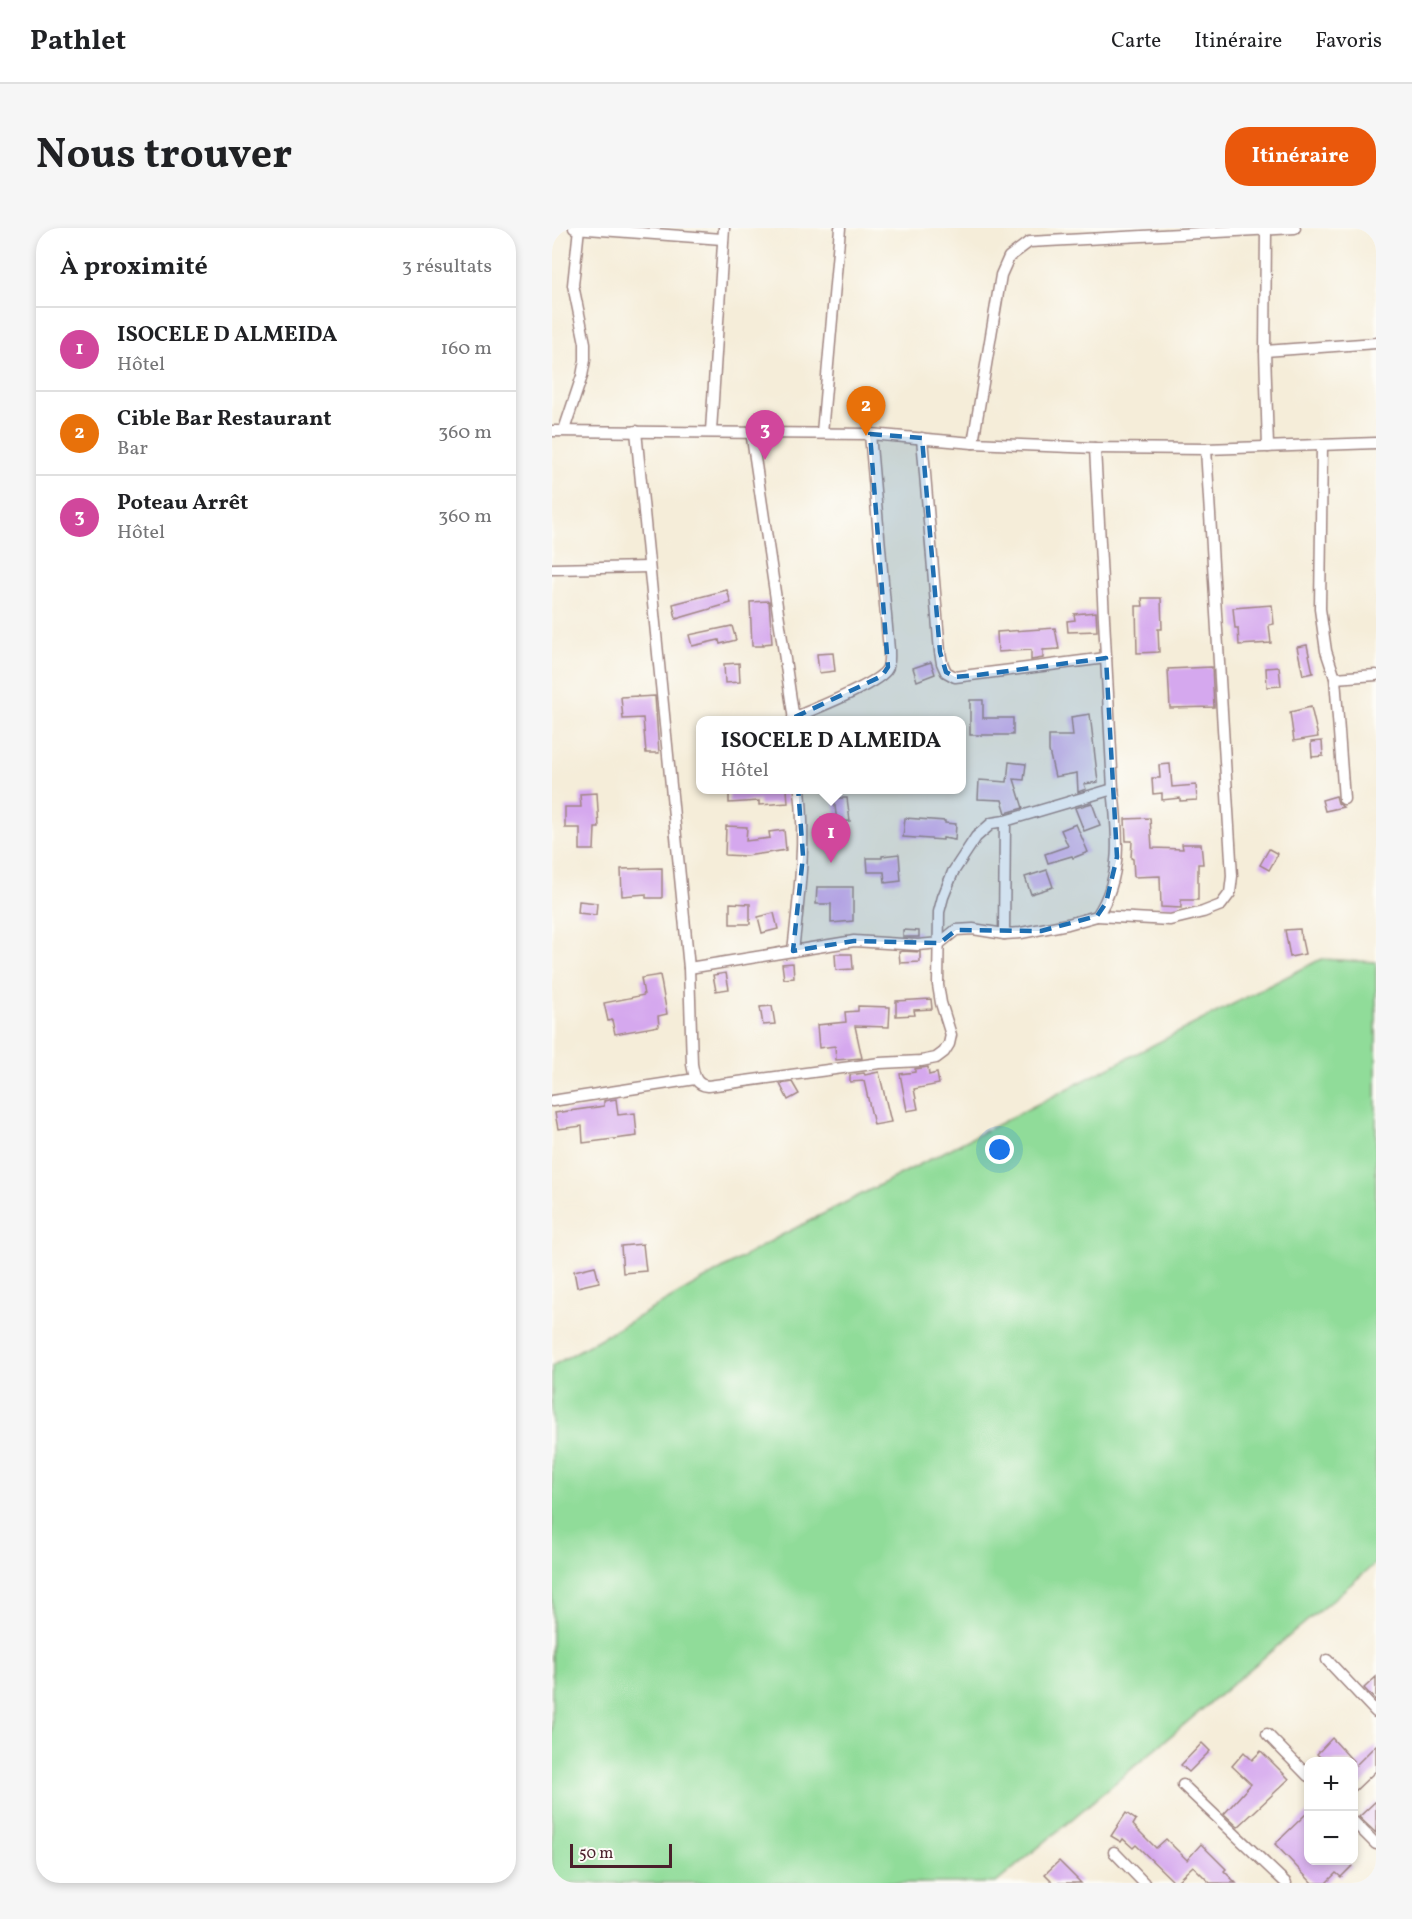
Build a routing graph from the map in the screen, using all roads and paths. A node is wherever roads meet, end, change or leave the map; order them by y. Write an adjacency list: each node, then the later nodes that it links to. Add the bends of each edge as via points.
1 (574, 228): 2 (street)
2 (579, 228): 6 (street); 10 (street, via 573,285 585,360)
3 (840, 228): 14 (street)
4 (1295, 228): 5 (street)
5 (1266, 230): 8 (street); 17 (street, via 1029,242 1009,256 1001,275)
6 (723, 233): 12 (street)
7 (1376, 343): 8 (street)
8 (1265, 351): 20 (street)
9 (552, 430): 10 (street)
10 (564, 430): 11 (street)
11 (636, 432): 12 (street); 23 (street)
12 (711, 432): 13 (street)
13 (751, 432): 14 (street); 28 (street)
14 (822, 433): 15 (street)
15 (870, 434): 16 (street); 29 (street, via 888,668 882,676)
16 (922, 438): 17 (street); 25 (street, via 939,641 946,672 955,677 978,675)
17 (973, 443): 21 (street)
18 (1376, 443): 19 (street)
19 (1323, 445): 20 (street); 27 (street, via 1320,609 1326,651)
20 (1268, 447): 22 (street)
21 (1095, 448): 22 (street); 25 (street)
22 (1206, 449): 34 (street, via 1230,893 1212,909 1170,920)
23 (649, 567): 24 (street); 38 (street)
24 (552, 569)
25 (1106, 658): 30 (street)
26 (1376, 675): 27 (street)
27 (1335, 678): 32 (street)
28 (793, 716)
29 (799, 716)
30 (1113, 789): 33 (street); 34 (street, via 1117,857 1113,885)
31 (800, 794): 37 (street, via 803,856)
32 (1344, 799)
33 (1005, 820): 35 (street); 36 (street, via 993,823 976,837 953,872 939,912)
34 (1097, 916): 35 (street, via 1041,930)
35 (1004, 934): 36 (street, via 956,930)
36 (940, 943): 37 (street, via 854,941); 39 (street, via 938,985 951,1035 944,1052 936,1058 708,1086)
37 (793, 951): 38 (street)
38 (689, 968): 39 (street)
39 (695, 1079): 40 (street)
40 (552, 1101)
41 (1327, 1660): 42 (street)
42 (1376, 1712)
43 (1267, 1734): 44 (street)
44 (1304, 1772)
45 (1183, 1785): 50 (street)
46 (1358, 1827): 47 (street)
47 (1376, 1844)
48 (1114, 1852): 49 (street)
49 (1144, 1883)
50 (1286, 1883)

